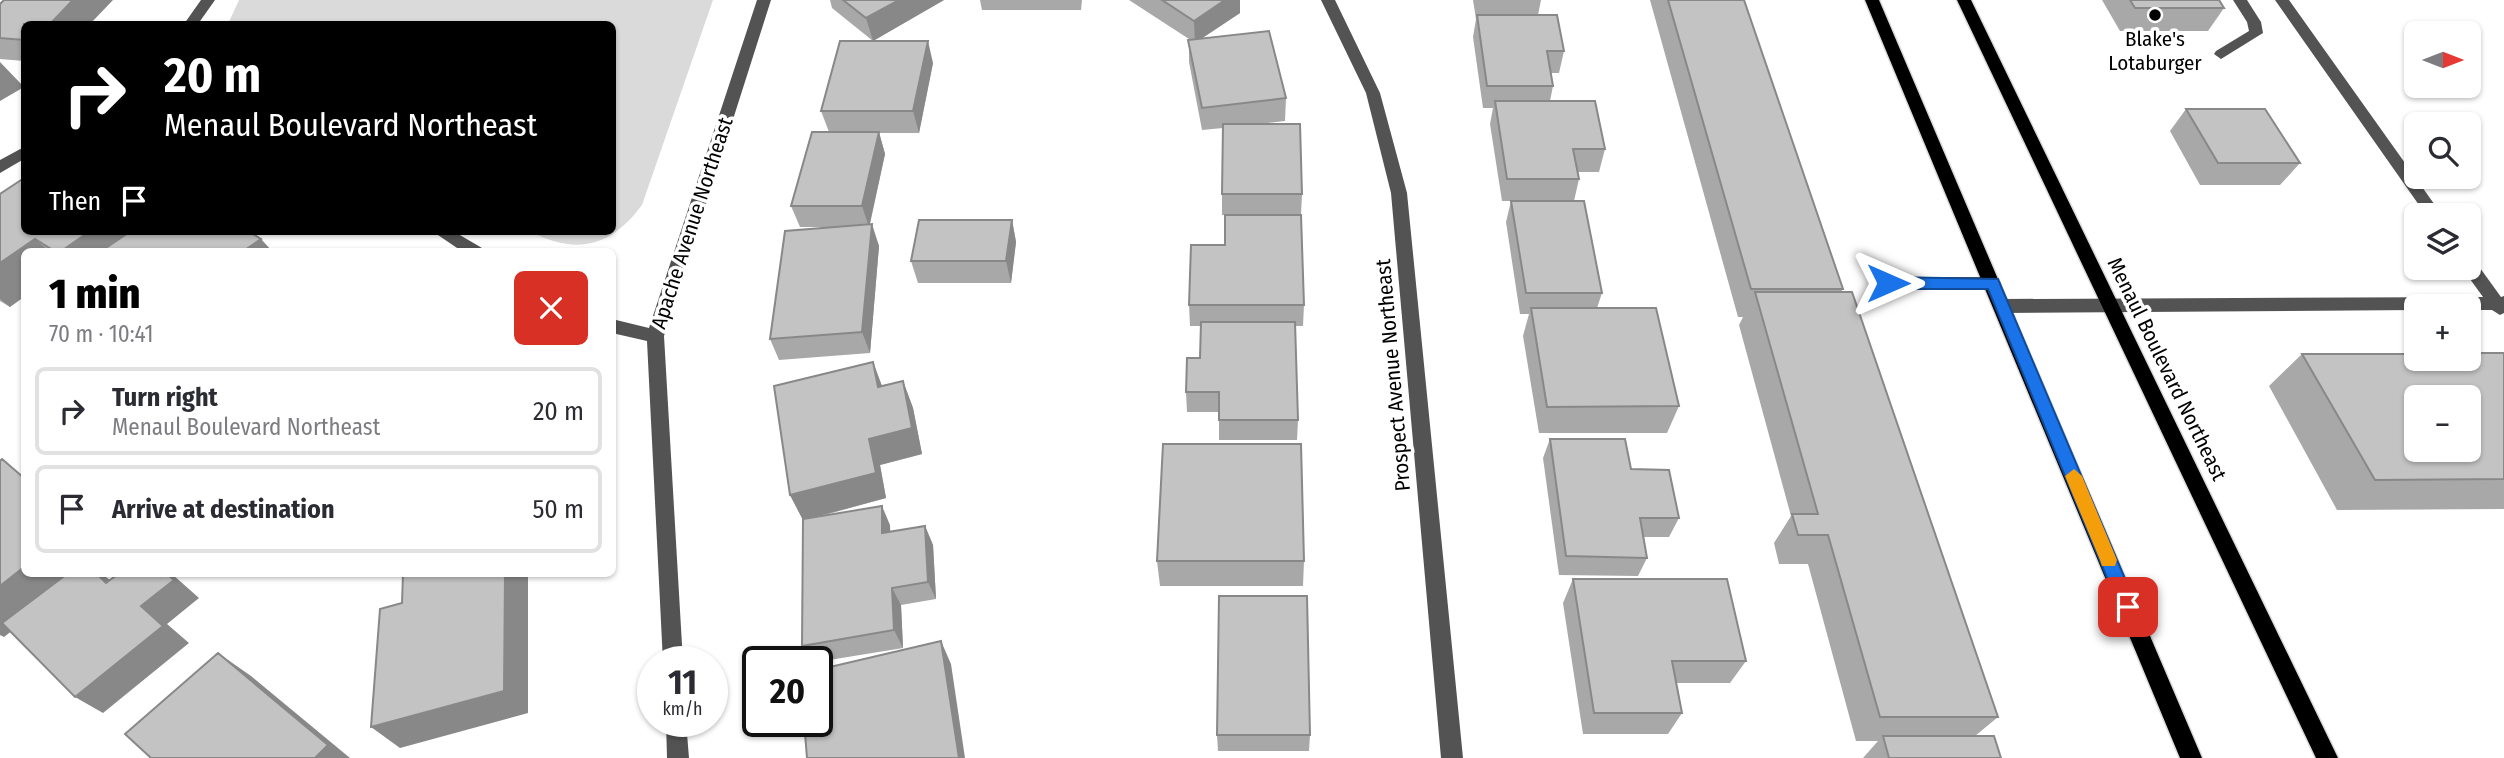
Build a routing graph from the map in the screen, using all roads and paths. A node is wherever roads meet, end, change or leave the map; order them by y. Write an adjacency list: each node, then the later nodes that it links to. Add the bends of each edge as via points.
1 (208, 0): 8 (street)
2 (765, 0): 22 (street, Apache Avenue Northeast)
3 (1328, 0): 26 (street, Prospect Avenue Northeast, via 1373,93 1399,193)
4 (1872, 0): 17 (main road)
5 (1964, 0): 18 (main road, Menaul Boulevard Northeast)
6 (2240, 0): 9 (street, via 2256,33)
7 (2281, 0): 12 (street)
8 (193, 21)
9 (2221, 54)
10 (21, 154): 11 (street)
11 (0, 167)
12 (2425, 203)
13 (447, 235): 14 (street)
14 (470, 248)
15 (2480, 280): 20 (street)
16 (1888, 283): 17 (street)
17 (1993, 283): 19 (main road)
18 (2112, 305): 19 (street); 20 (street); 28 (main road, Menaul Boulevard Northeast)
19 (2002, 306): 27 (main road)
20 (2501, 307)
21 (616, 327): 22 (street)
22 (655, 336): 23 (street, Apache Avenue Northeast)
23 (672, 646)
24 (677, 737): 25 (street)
25 (678, 758)
26 (1451, 758)
27 (2191, 758)
28 (2327, 758)

